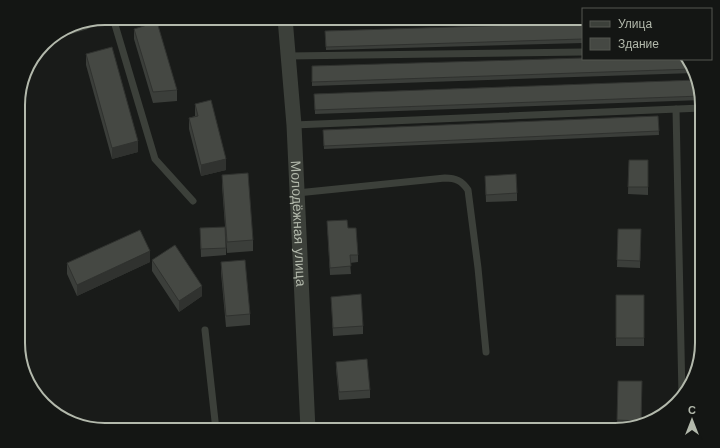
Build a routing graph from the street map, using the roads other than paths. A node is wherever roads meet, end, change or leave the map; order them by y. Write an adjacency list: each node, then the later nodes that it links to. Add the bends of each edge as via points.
1 (115, 25): 9 (lane, via 155,159)
2 (286, 25): 4 (street, Молодёжная улица)
3 (582, 52): 4 (lane)
4 (288, 56): 7 (street, Молодёжная улица)
5 (695, 109): 6 (lane)
6 (676, 110): 7 (lane); 12 (lane)
7 (294, 125): 8 (street, Молодёжная улица)
8 (297, 193): 11 (lane, via 445,178 455,178 463,183 468,190); 14 (street, Молодёжная улица)
9 (193, 201)
10 (205, 330): 13 (lane)
11 (486, 352)
12 (682, 388)
13 (215, 423)
14 (308, 423)

